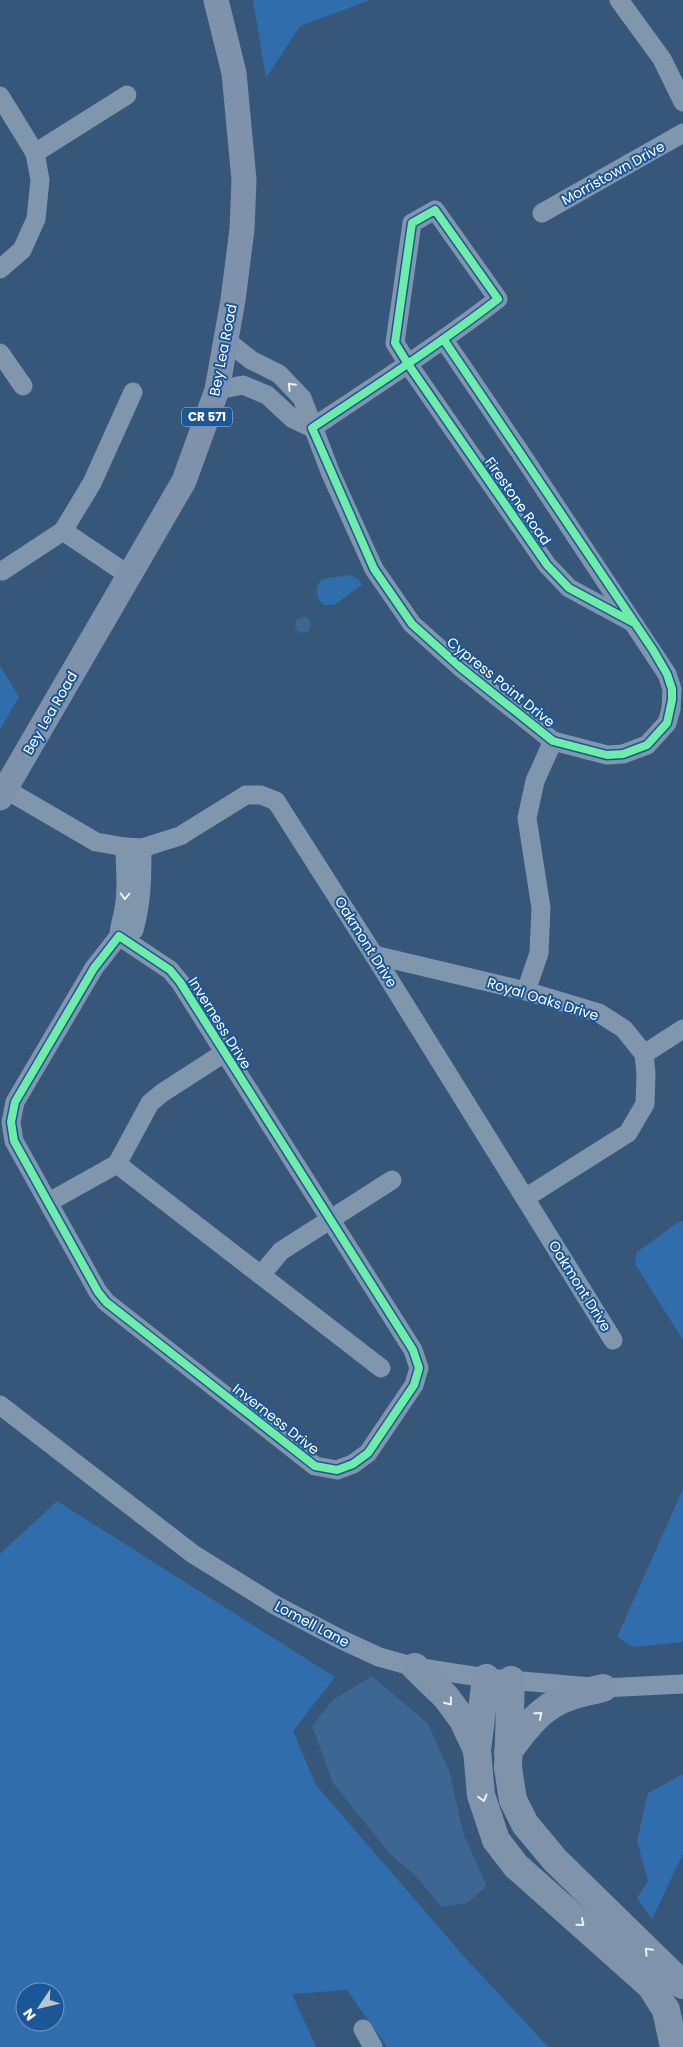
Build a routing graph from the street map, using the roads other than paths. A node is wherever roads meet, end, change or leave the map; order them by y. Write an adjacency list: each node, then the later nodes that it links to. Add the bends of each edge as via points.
1 (216, 0): 11 (main road, Bey Lea Road / CR 571, via 234,73 244,180 242,229)
2 (619, 0): 5 (street, via 662,59)
3 (0, 96): 7 (street)
4 (127, 96): 7 (street)
5 (683, 102)
6 (683, 133): 8 (street, Morristown Drive)
7 (35, 153): 9 (street, via 40,180 36,219 22,250)
8 (542, 212)
9 (0, 269)
10 (444, 340): 13 (street, Firestone Road); 13 (street, Firestone Road, via 498,300 435,210 412,224 396,343); 21 (street, Cypress Point Drive)
11 (227, 341): 15 (main road, Bey Lea Road / CR 571); 17 (street, one-way to 11, via 302,398 280,374 250,360)
12 (0, 353): 14 (street)
13 (408, 364): 17 (street, Firestone Road); 21 (street, Firestone Road, via 548,565 569,588)
14 (22, 386)
15 (217, 390): 17 (street, via 243,385 267,395 293,419); 20 (main road, Bey Lea Road / CR 571, via 184,481)
16 (133, 392): 18 (street, via 92,483)
17 (312, 428): 23 (street, Cypress Point Drive, via 374,569 412,624)
18 (63, 531): 19 (street); 20 (street)
19 (2, 571)
20 (130, 576): 24 (main road, Bey Lea Road / CR 571)
21 (634, 623): 22 (street, Cypress Point Drive)
22 (677, 690): 23 (street, Cypress Point Drive, via 666,723 647,745 624,754 607,754)
23 (553, 741): 28 (street, via 535,781 527,818 541,908 539,953)
24 (3, 794): 25 (street, Oakmont Drive, via 96,842)
25 (133, 847): 26 (street, Inverness Drive); 27 (street, Oakmont Drive, via 180,836 246,795 276,800)
26 (119, 936): 30 (street, Inverness Drive, via 170,970); 35 (street, Inverness Drive, via 94,968 15,1102 11,1122 14,1141)
27 (374, 955): 28 (street, Royal Oaks Drive); 34 (street, Oakmont Drive)
28 (526, 991): 31 (street, Royal Oaks Drive, via 599,1014 624,1029)
29 (683, 1029): 31 (street)
30 (224, 1053): 32 (street, via 150,1103); 36 (street, Inverness Drive)
31 (644, 1054): 34 (street, via 646,1104 628,1133)
32 (117, 1164): 35 (street); 37 (street)
33 (392, 1180): 36 (street)
34 (525, 1198): 38 (street, Oakmont Drive)
35 (49, 1202): 36 (street, Inverness Drive, via 106,1302 315,1466 337,1470 368,1453 414,1385 419,1368 413,1350)
36 (329, 1220): 37 (street, via 280,1250)
37 (261, 1275): 39 (street)
38 (613, 1340)
39 (381, 1368)
40 (0, 1405): 41 (street, Lomell Lane, via 193,1554 275,1605 340,1639 379,1657)
41 (415, 1667): 42 (street, Lomell Lane); 45 (highway, one-way to 45, via 446,1697 463,1720)
42 (498, 1679): 44 (street, Lomell Lane); 45 (highway); 46 (highway)
43 (683, 1684): 44 (street, Lomell Lane)
44 (603, 1688): 46 (highway, one-way to 44, via 529,1723 546,1709 568,1697)
45 (477, 1750): 50 (highway, one-way to 50, via 481,1795 496,1840 516,1866 651,1986 666,2010)
46 (508, 1752): 47 (highway, one-way to 46, via 555,1860 525,1824 513,1800)
47 (683, 1985)
48 (363, 2029): 49 (street)
49 (373, 2047)
50 (674, 2047)

